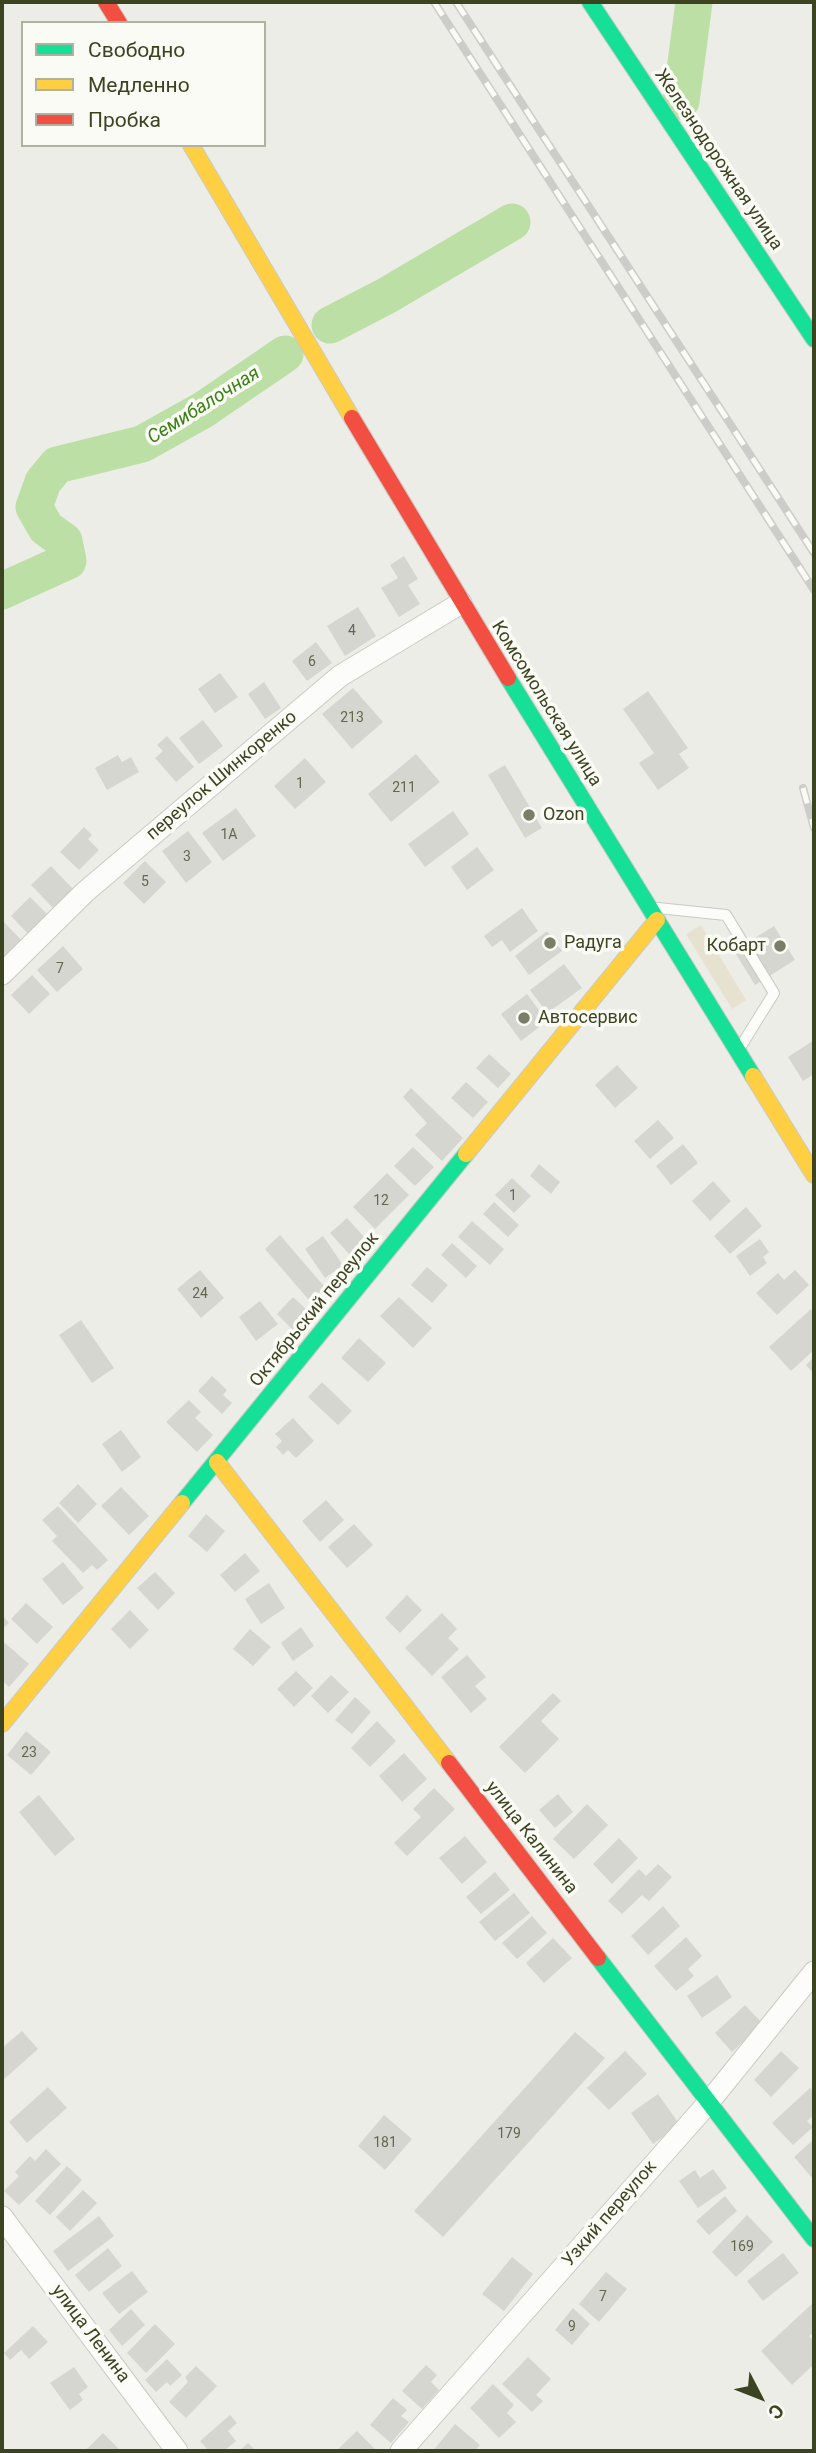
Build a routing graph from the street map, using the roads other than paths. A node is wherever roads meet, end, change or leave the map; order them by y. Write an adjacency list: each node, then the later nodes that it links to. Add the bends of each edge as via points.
1 (106, 2): 3 (street)
2 (590, 2): 5 (street, Железнодорожная улица)
3 (118, 21)
4 (192, 147): 6 (street, Комсомольская улица)
5 (814, 339)
6 (461, 603): 7 (street, Комсомольская улица); 8 (street, переулок Шинкоренко, via 340,676 85,892)
7 (653, 914): 9 (street, Комсомольская улица); 9 (lane, via 726,915 774,993); 11 (street, Октябрьский переулок)
8 (2, 974)
9 (738, 1051): 10 (street, Комсомольская улица)
10 (814, 1175)
11 (217, 1462): 12 (street, Октябрьский переулок); 14 (street, улица Калинина)
12 (2, 1724)
13 (814, 1972): 14 (street, Узкий переулок)
14 (709, 2102): 16 (street, улица Калинина); 18 (street, Узкий переулок)
15 (2, 2217): 17 (street, улица Ленина)
16 (814, 2239)
17 (177, 2451)
18 (401, 2451)

